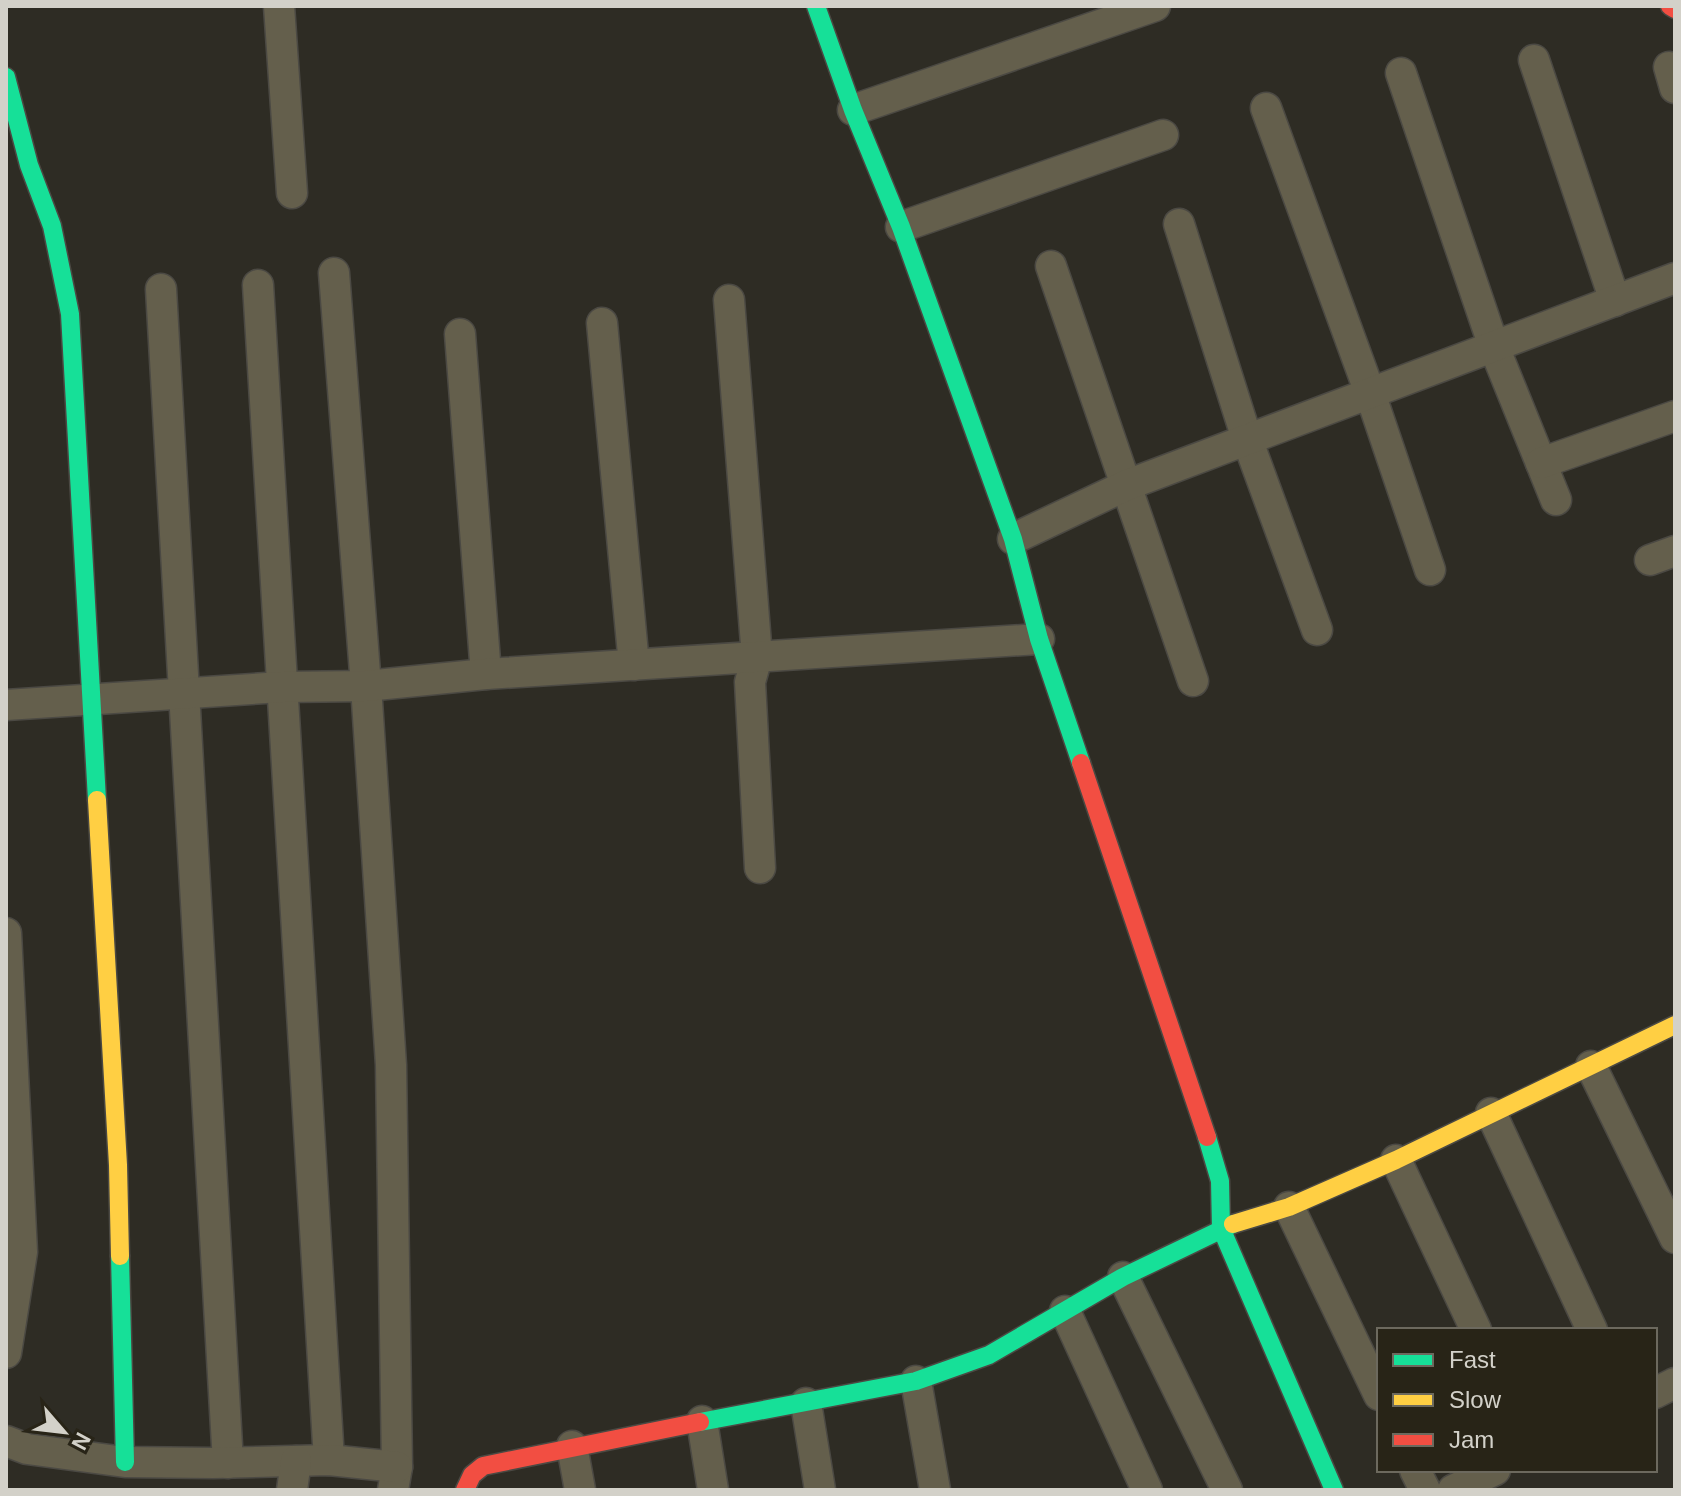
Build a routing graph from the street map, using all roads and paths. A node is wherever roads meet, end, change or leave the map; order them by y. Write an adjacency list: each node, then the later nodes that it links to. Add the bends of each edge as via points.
1 (279, 6): 10 (street)
2 (816, 6): 8 (street)
3 (1155, 6): 8 (street)
4 (1534, 60): 19 (street)
5 (1401, 73): 22 (street)
6 (6, 77): 40 (street, via 52,226 70,314)
7 (1266, 108): 23 (street)
8 (853, 110): 12 (street)
9 (1163, 135): 12 (street)
10 (292, 193)
11 (1179, 224): 25 (street)
12 (901, 227): 29 (street)
13 (1051, 266): 27 (street)
14 (334, 273): 37 (street)
15 (1675, 278): 19 (street)
16 (258, 285): 38 (street)
17 (161, 289): 39 (street)
18 (729, 300): 33 (street)
19 (1615, 301): 22 (street)
20 (602, 323): 34 (street)
21 (460, 334): 35 (street)
22 (1494, 347): 23 (street); 26 (street)
23 (1370, 393): 25 (street); 30 (street)
24 (1675, 416): 26 (street)
25 (1247, 439): 27 (street); 31 (street)
26 (1541, 463): 28 (street)
27 (1127, 485): 29 (street); 36 (street)
28 (1556, 500)
29 (1013, 539): 32 (street)
30 (1430, 570)
31 (1317, 630)
32 (1039, 639): 33 (street); 49 (street, via 1209,1142 1220,1181)
33 (757, 657): 34 (street); 42 (street, via 750,682)
34 (634, 665): 35 (street)
35 (486, 674): 37 (street)
36 (1193, 681)
37 (366, 686): 38 (street); 70 (street, via 391,1065)
38 (282, 687): 39 (street); 64 (street)
39 (184, 693): 40 (street); 66 (street)
40 (93, 699): 41 (street); 65 (street, via 118,1165)
41 (6, 705)
42 (760, 868)
43 (6, 933): 55 (street, via 22,1252)
44 (1675, 1025): 45 (street)
45 (1591, 1066): 46 (street); 50 (street)
46 (1491, 1113): 47 (street); 54 (street)
47 (1396, 1160): 48 (street); 53 (street)
48 (1289, 1207): 49 (street); 58 (street)
49 (1221, 1228): 51 (street); 78 (street)
50 (1675, 1238)
51 (1123, 1277): 52 (street); 77 (street)
52 (1065, 1311): 56 (street, via 989,1355); 76 (street)
53 (1475, 1328)
54 (1591, 1328)
55 (6, 1353)
56 (916, 1381): 60 (street); 75 (street)
57 (1675, 1383): 59 (street)
58 (1377, 1391)
59 (1657, 1392)
60 (806, 1403): 61 (street); 74 (street)
61 (702, 1421): 63 (street); 73 (street)
62 (6, 1441): 65 (street, via 27,1449)
63 (572, 1446): 71 (street, via 483,1466); 72 (street)
64 (329, 1460): 69 (street); 70 (street)
65 (125, 1462): 66 (street)
66 (216, 1472): 69 (street)
67 (1416, 1472): 79 (street)
68 (1491, 1472): 80 (street)
69 (294, 1476)
70 (395, 1478)
71 (465, 1490)
72 (580, 1490)
73 (713, 1490)
74 (820, 1490)
75 (935, 1490)
76 (1147, 1490)
77 (1227, 1490)
78 (1334, 1490)
79 (1425, 1490)
80 (1453, 1490)

